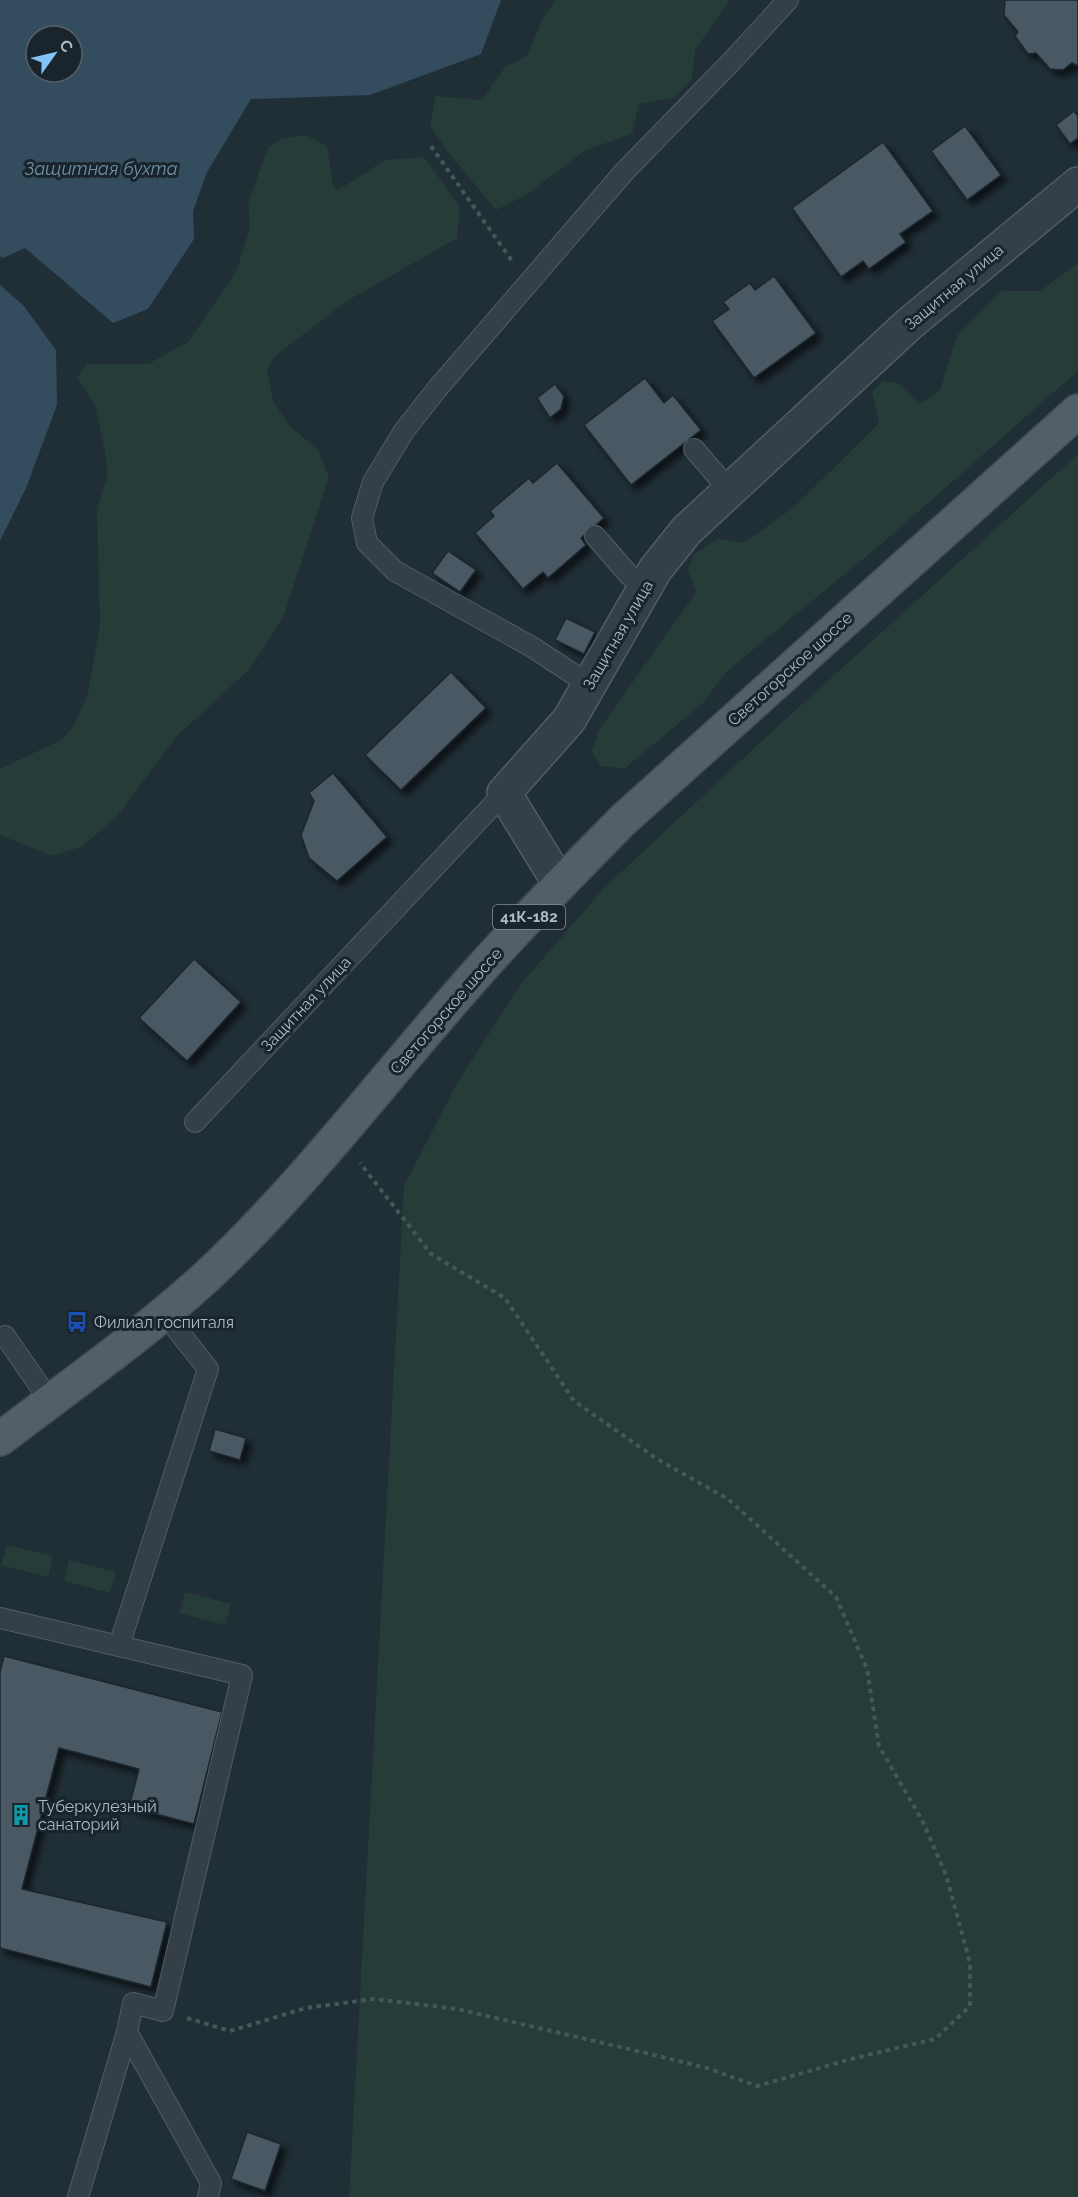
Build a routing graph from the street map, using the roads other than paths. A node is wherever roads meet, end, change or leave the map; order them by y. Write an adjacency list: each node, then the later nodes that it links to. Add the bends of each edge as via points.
1 (788, 0): 8 (lane, via 624,172 437,389 404,430 373,482 362,518 367,543 395,571 532,647)
2 (1078, 184): 5 (street, Защитная улица, via 908,325)
3 (1078, 411): 10 (main road, Светогорское шоссе / 41К-182, via 623,820)
4 (694, 449): 5 (lane)
5 (729, 491): 7 (street, Защитная улица, via 686,531)
6 (596, 536): 7 (lane, via 629,575)
7 (646, 587): 8 (street, Защитная улица)
8 (590, 685): 9 (street, Защитная улица, via 569,720)
9 (504, 793): 10 (street); 11 (lane, Защитная улица)
10 (560, 884): 12 (main road, Светогорское шоссе / 41К-182, via 479,971 272,1212)
11 (195, 1122)
12 (164, 1313): 14 (main road, Светогорское шоссе / 41К-182); 17 (lane, via 208,1369)
13 (5, 1336): 14 (lane)
14 (50, 1401): 15 (main road, Светогорское шоссе / 41К-182)
15 (0, 1439)
16 (0, 1618): 17 (lane)
17 (119, 1646): 18 (lane, via 242,1675 163,2011 133,2003)
18 (127, 2032): 19 (lane); 20 (lane, via 211,2183)
19 (78, 2197)
20 (208, 2197)

